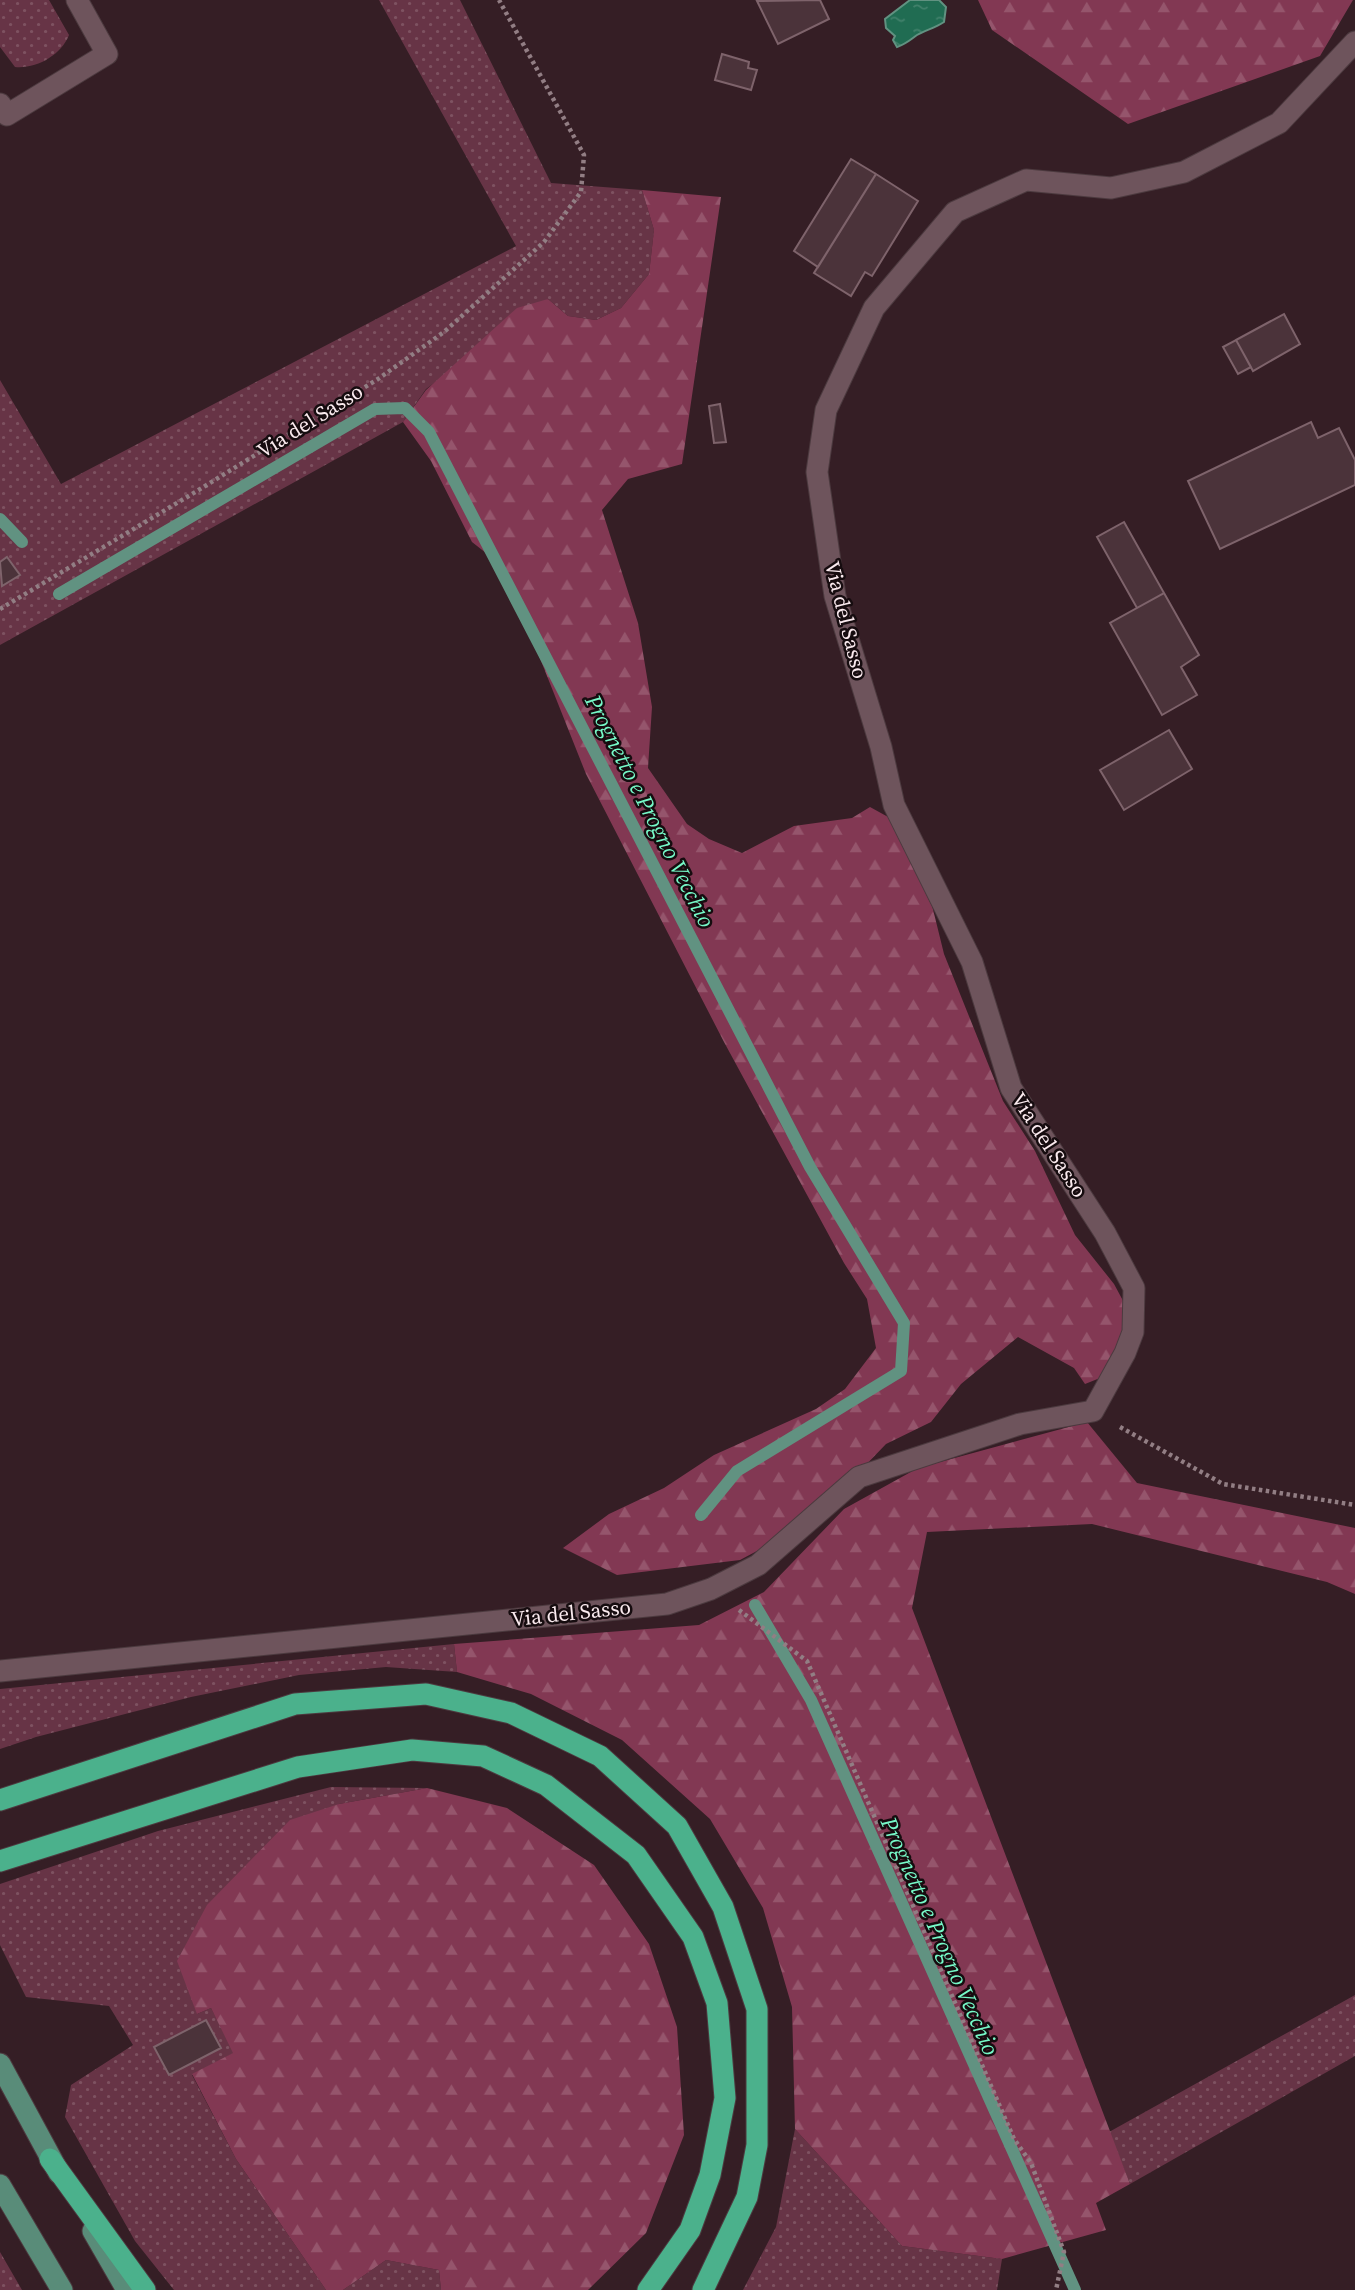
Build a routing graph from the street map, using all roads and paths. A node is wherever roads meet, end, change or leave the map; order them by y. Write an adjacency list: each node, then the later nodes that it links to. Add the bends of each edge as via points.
1 (77, 0): 4 (street, via 107,54 7,115)
2 (499, 0): 5 (path, Via del Sasso, via 584,155 581,192 544,242 444,332 378,379)
3 (1355, 42): 6 (street, Via del Sasso, via 1279,124 1184,172 1111,188 1026,180 955,212 874,308 826,410 817,472 835,596 894,805 972,962 1011,1088 1105,1233 1134,1289 1133,1332)
4 (0, 104)
5 (0, 609)
6 (1093, 1411): 7 (path, via 1223,1484); 8 (street, Via del Sasso, via 1020,1424 859,1477 758,1565)
7 (1355, 1505)
8 (711, 1589): 9 (street, Via del Sasso, via 667,1604); 20 (path, via 807,1661 1014,2139 1031,2163 1064,2252)
9 (0, 1671)
10 (0, 1800): 19 (highway, via 295,1704 426,1694 511,1713 600,1756 677,1826 723,1907 757,2009 757,2144 747,2197)
11 (0, 1861): 18 (highway, via 299,1767 412,1750 483,1756 546,1785 636,1855 693,1937 716,2003 725,2098 710,2175 690,2230)
12 (0, 2064): 13 (main road)
13 (50, 2159): 16 (main road); 17 (highway)
14 (0, 2185): 15 (main road)
15 (62, 2290)
16 (127, 2290)
17 (145, 2290)
18 (648, 2290)
19 (704, 2290)
20 (1056, 2290)

